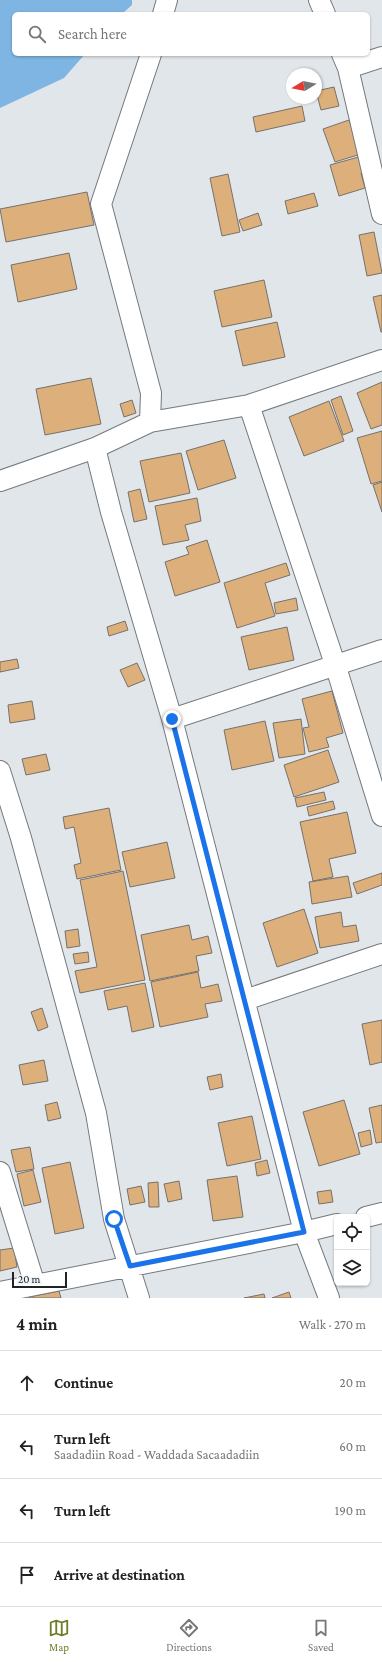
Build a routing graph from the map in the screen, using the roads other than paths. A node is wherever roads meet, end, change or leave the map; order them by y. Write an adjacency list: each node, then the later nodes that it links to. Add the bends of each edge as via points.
1 (167, 0): 3 (street)
2 (319, 0): 4 (street)
3 (164, 12)
4 (324, 12)
5 (150, 56): 11 (street, via 102,204 151,393)
6 (382, 57): 7 (street)
7 (345, 61): 8 (street)
8 (382, 214)
9 (382, 360): 10 (street)
10 (249, 405): 11 (street); 15 (street)
11 (150, 422): 12 (street)
12 (95, 448): 13 (street); 16 (street, via 110,512)
13 (0, 481)
14 (382, 650): 15 (street)
15 (335, 664): 16 (street); 18 (street)
16 (172, 719): 20 (street)
17 (0, 771): 26 (street, via 21,838 96,1113 114,1219)
18 (382, 816)
19 (382, 954): 20 (street)
20 (245, 1000): 25 (street)
21 (0, 1172): 27 (street)
22 (382, 1213): 23 (street)
23 (370, 1216)
24 (334, 1225): 25 (street)
25 (304, 1232): 26 (street); 30 (street)
26 (130, 1266): 27 (street); 29 (street)
27 (35, 1285): 28 (street)
28 (0, 1292)
29 (139, 1298)
30 (329, 1298)

